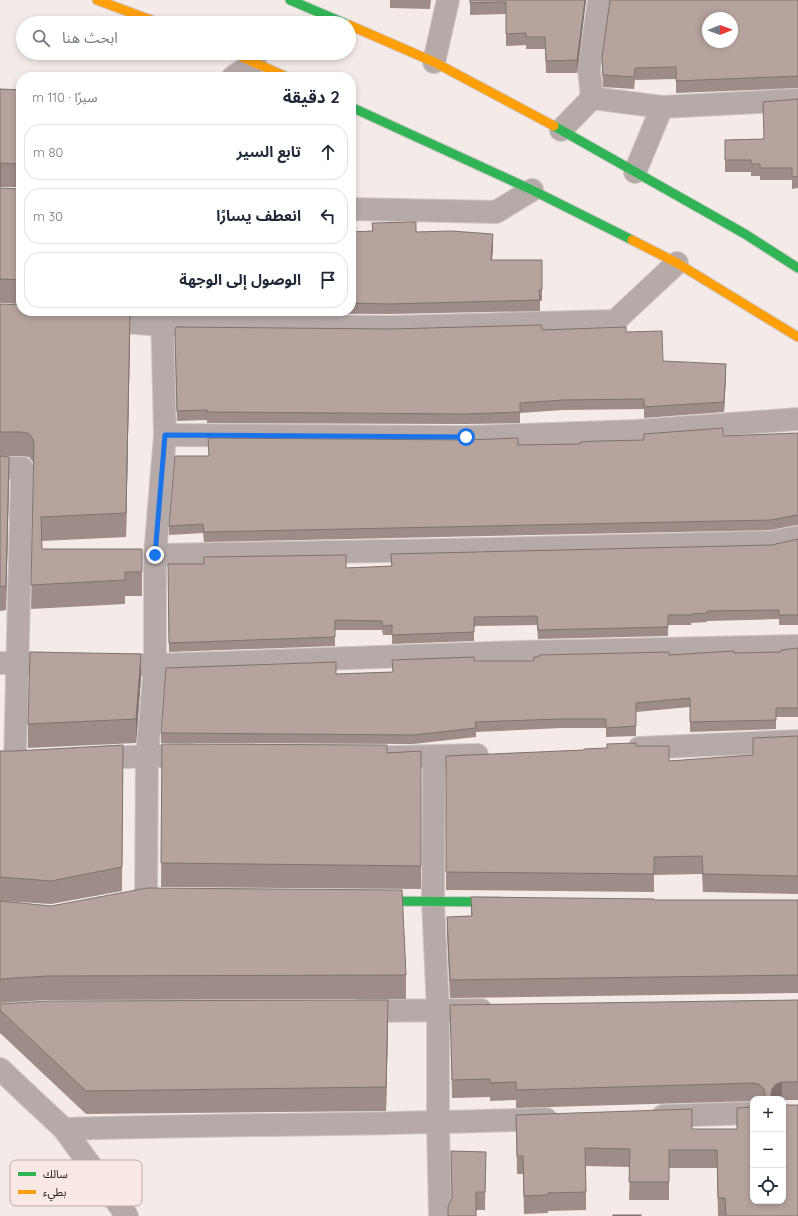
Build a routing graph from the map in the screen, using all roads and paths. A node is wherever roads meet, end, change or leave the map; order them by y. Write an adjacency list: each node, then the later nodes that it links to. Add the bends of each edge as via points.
1 (97, 0): 5 (main road)
2 (290, 0): 6 (main road)
3 (448, 0): 10 (street)
4 (599, 0): 13 (street, via 589,68)
5 (140, 16)
6 (328, 16)
7 (356, 28): 10 (main road)
8 (250, 60): 9 (main road)
9 (255, 62): 11 (street); 12 (main road)
10 (434, 62): 17 (main road)
11 (240, 72)
12 (276, 72)
13 (592, 98): 15 (street); 17 (street)
14 (798, 100): 15 (street)
15 (662, 107): 18 (street)
16 (356, 109): 19 (main road)
17 (561, 130): 18 (main road)
18 (635, 172): 22 (main road, via 745,234)
19 (532, 190): 20 (street, via 496,212); 21 (main road)
20 (356, 209)
21 (677, 263): 23 (street, via 615,321 390,328); 25 (main road)
22 (798, 268)
23 (162, 318): 24 (street); 27 (street)
24 (82, 319)
25 (798, 337)
26 (798, 420): 27 (street, via 636,431 466,437)
27 (165, 435): 30 (street)
28 (0, 468): 32 (street, via 22,468)
29 (798, 538): 30 (street, via 772,542 593,547)
30 (155, 555): 33 (street)
31 (798, 646): 33 (street, via 518,652)
32 (9, 663): 33 (street); 43 (street)
33 (155, 665): 37 (street)
34 (798, 741): 35 (street)
35 (616, 749)
36 (497, 754): 40 (street)
37 (147, 755): 38 (street); 41 (street); 44 (street)
38 (211, 756)
39 (370, 756): 40 (street)
40 (434, 757): 46 (street)
41 (77, 759)
42 (38, 761): 43 (street)
43 (7, 762)
44 (146, 899)
45 (361, 900): 46 (main road)
46 (433, 901): 47 (main road); 50 (street)
47 (512, 902)
48 (502, 1010): 50 (street)
49 (336, 1011): 50 (street)
50 (438, 1011): 55 (street)
51 (0, 1069): 56 (street)
52 (750, 1113): 53 (street)
53 (643, 1116)
54 (564, 1119): 55 (street)
55 (438, 1123): 56 (street, via 218,1124); 60 (street)
56 (64, 1129): 57 (street)
57 (86, 1160)
58 (120, 1206): 59 (street)
59 (127, 1216)
60 (440, 1216)

